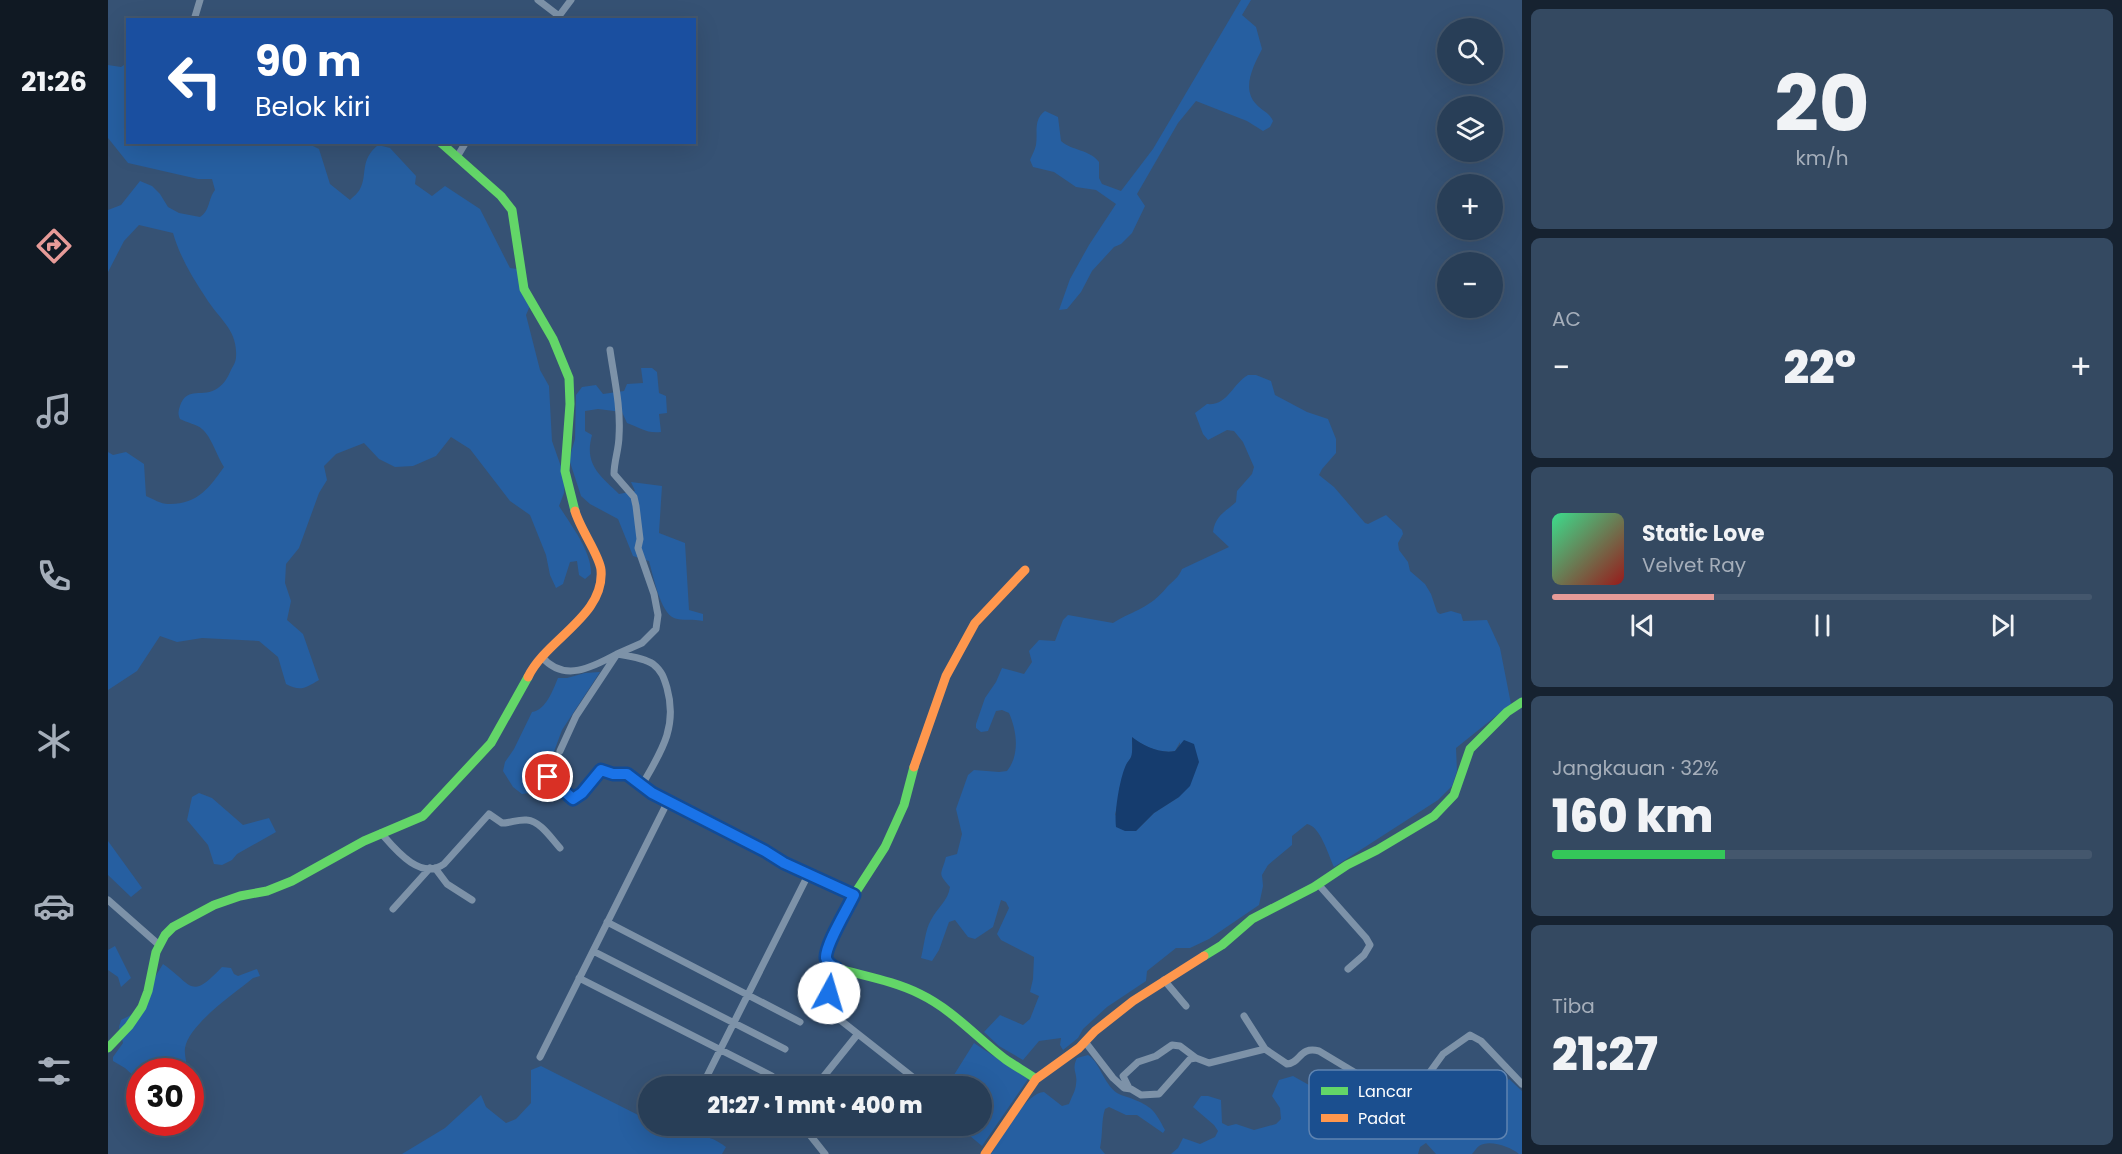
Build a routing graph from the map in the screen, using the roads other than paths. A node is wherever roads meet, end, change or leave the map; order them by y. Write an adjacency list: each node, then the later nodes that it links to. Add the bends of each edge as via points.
1 (200, 0): 4 (street)
2 (538, 0): 5 (street)
3 (571, 0): 5 (street)
4 (195, 18)
5 (557, 18)
6 (442, 144): 8 (street)
7 (465, 144): 8 (street)
8 (457, 156): 12 (street, via 512,210 524,289 553,339 569,378 565,471 578,523 601,568 600,586 592,607)
9 (610, 350): 11 (street, via 619,410 614,474 634,497 639,522 638,548 658,615 650,637)
10 (1025, 570): 23 (street, via 975,623 946,676 918,752 904,805 885,847)
11 (617, 654): 12 (street, via 574,672 549,665); 14 (street, via 576,716); 16 (street, via 651,663 661,671 672,714 659,756)
12 (542, 657): 18 (street, via 491,742 434,807 413,822)
13 (1522, 702): 22 (street, via 1470,749 1454,795 1434,816)
14 (560, 751)
15 (545, 775): 16 (street, via 573,799 603,769 627,774)
16 (642, 785): 17 (street)
17 (668, 801): 21 (street); 27 (street)
18 (381, 833): 20 (street, via 411,863); 28 (street, via 281,886 220,902 199,912 175,926)
19 (560, 848): 20 (street, via 531,821 502,823 489,814 444,864)
20 (433, 868): 25 (street, via 447,884); 26 (street)
21 (808, 875): 23 (street); 34 (street)
22 (1318, 884): 31 (street, via 1369,942 1367,951); 33 (street, via 1252,919 1222,945)
23 (854, 895): 30 (street, via 827,952 829,964)
24 (108, 900): 28 (street)
25 (472, 900)
26 (393, 909)
27 (607, 922): 29 (street); 34 (street)
28 (158, 944): 41 (street, via 144,1002)
29 (593, 951): 32 (street); 37 (street)
30 (836, 968): 39 (street, via 825,1008); 53 (street, via 921,994)
31 (1348, 969)
32 (579, 978): 44 (street); 45 (street)
33 (1164, 980): 35 (street); 40 (street, via 1095,1031)
34 (748, 995): 37 (street); 38 (street)
35 (1186, 1006)
36 (1244, 1016): 43 (street)
37 (734, 1022): 42 (street); 44 (street)
38 (800, 1022)
39 (857, 1035): 51 (street); 52 (street)
40 (1086, 1043): 53 (street); 55 (street, via 1113,1078)
41 (108, 1048)
42 (785, 1049)
43 (1265, 1049): 46 (street, via 1212,1063); 47 (street, via 1290,1065 1304,1051 1319,1051)
44 (720, 1050): 49 (street); 50 (street)
45 (540, 1057)
46 (1196, 1058): 55 (street, via 1190,1059 1157,1095 1141,1095); 55 (street, via 1184,1048 1172,1045 1138,1062 1124,1074)
47 (1351, 1070)
48 (1431, 1070): 54 (street, via 1443,1053 1470,1035 1481,1041)
49 (707, 1076)
50 (772, 1076)
51 (824, 1076)
52 (911, 1076)
53 (1036, 1080): 58 (street)
54 (1522, 1084)
55 (1129, 1088)
56 (811, 1136): 57 (street)
57 (825, 1154)
58 (985, 1154)

